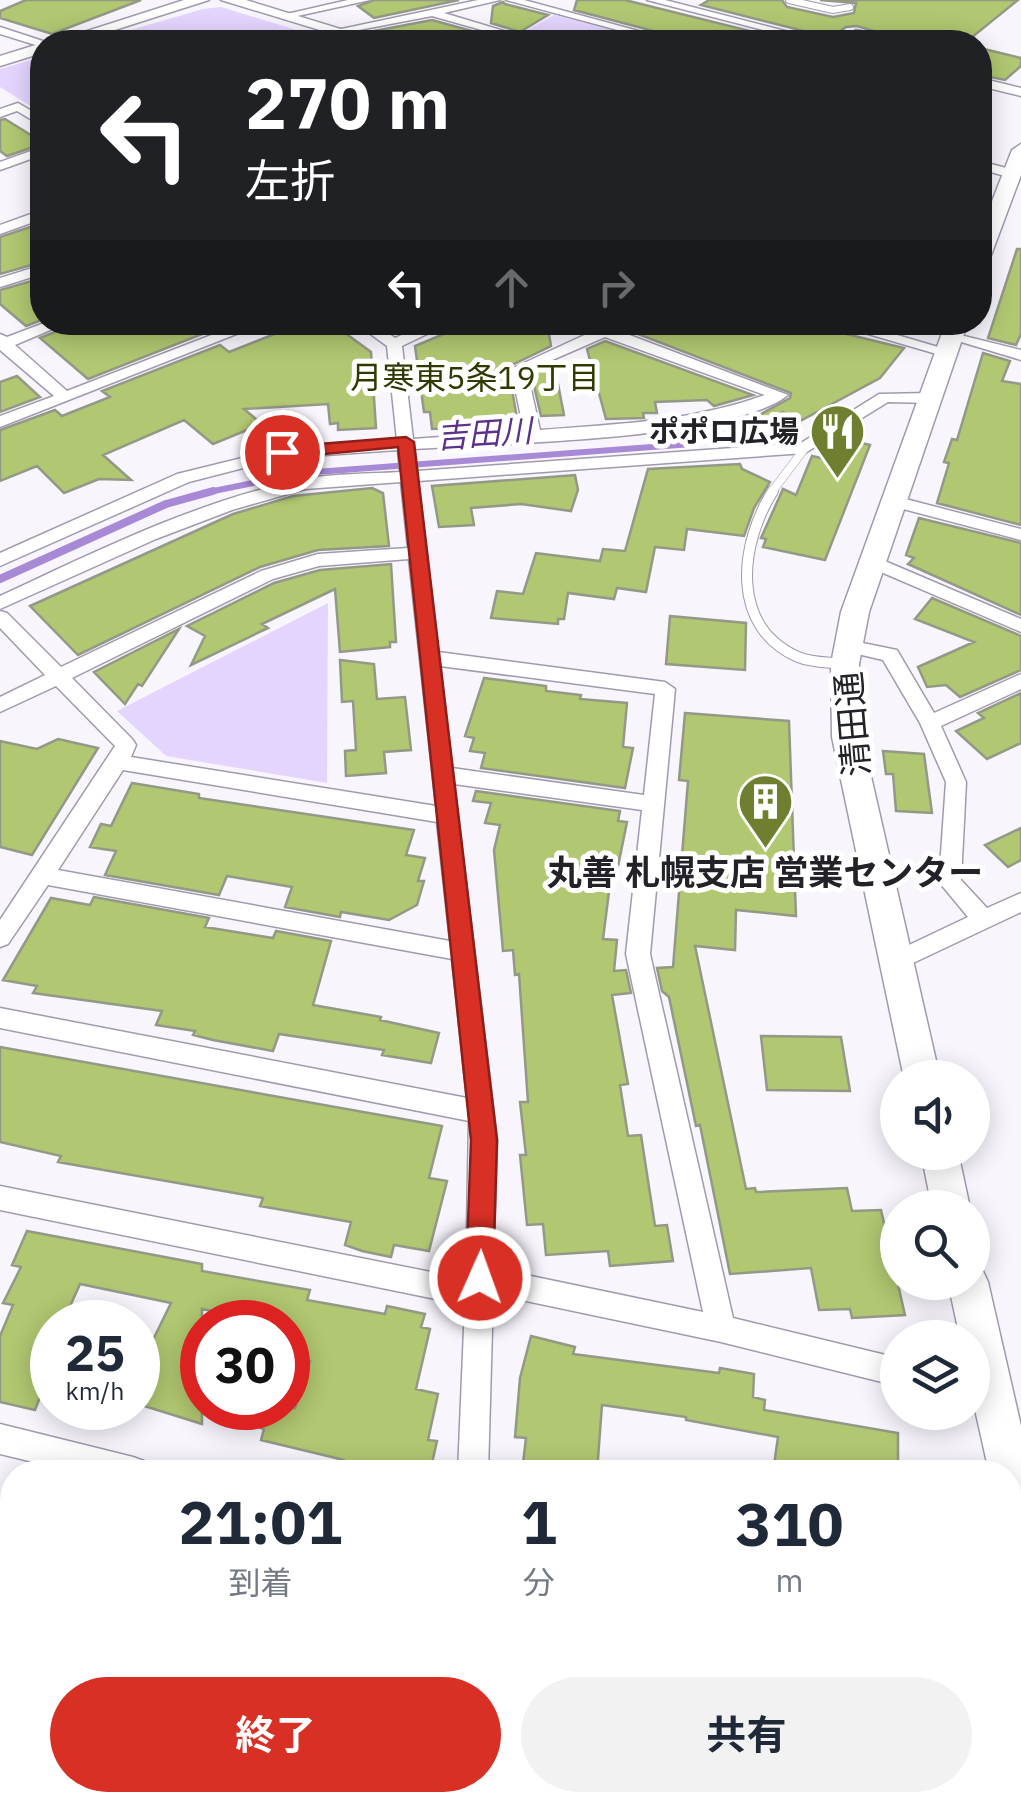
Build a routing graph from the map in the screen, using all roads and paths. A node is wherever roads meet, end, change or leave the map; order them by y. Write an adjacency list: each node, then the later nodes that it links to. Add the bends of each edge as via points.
1 (201, 0): 14 (street)
2 (229, 0): 12 (street)
3 (365, 0): 12 (street)
4 (495, 0): 11 (street)
5 (511, 0): 18 (street)
6 (652, 0): 19 (street)
7 (789, 0): 10 (lane)
8 (802, 0): 9 (lane)
9 (833, 3)
10 (850, 7)
11 (429, 13): 16 (street); 17 (street)
12 (284, 16): 15 (street)
13 (0, 30): 20 (street)
14 (101, 30)
15 (334, 30)
16 (343, 30)
17 (491, 30)
18 (627, 30)
19 (773, 30)
20 (30, 41)
21 (30, 50): 22 (street)
22 (0, 61)
23 (992, 85): 24 (street)
24 (1021, 92)
25 (0, 113): 26 (street, via 18,107)
26 (30, 114)
27 (30, 156): 30 (street)
28 (1018, 161): 29 (street); 31 (street)
29 (992, 164)
30 (0, 166)
31 (992, 209)
32 (30, 219): 34 (street)
33 (992, 222): 35 (street)
34 (0, 230)
35 (1021, 230)
36 (30, 273): 37 (street)
37 (0, 284)
38 (30, 333): 45 (street)
39 (226, 335): 48 (street)
40 (380, 335): 46 (street)
41 (415, 335): 46 (street)
42 (596, 335): 51 (street, via 519,370)
43 (611, 335): 51 (street, via 780,396 720,417)
44 (952, 336): 47 (street); 49 (street, 清田通)
45 (2, 342): 48 (street)
46 (394, 344): 52 (street)
47 (1021, 355)
48 (64, 397): 50 (street)
49 (931, 398): 53 (street, via 884,397); 55 (street, 清田通)
50 (0, 422)
51 (532, 434): 52 (street)
52 (406, 445): 54 (street); 58 (street, via 282,452 183,478)
53 (804, 448): 54 (street); 63 (lane, via 788,464 748,537 746,594 756,624 783,648 799,657)
54 (411, 472): 57 (street); 60 (street, via 246,496)
55 (894, 501): 56 (street); 59 (street, 清田通)
56 (1021, 535)
57 (417, 553): 64 (street); 65 (street, via 292,566)
58 (0, 560)
59 (873, 562): 62 (street); 63 (street, 清田通)
60 (0, 602)
61 (0, 617): 65 (street)
62 (1021, 626)
63 (846, 655): 68 (street, via 890,655); 78 (street, 清田通, via 847,737)
64 (432, 658): 70 (street); 71 (street, via 665,690)
65 (57, 678): 67 (street); 69 (street, via 126,745)
66 (1021, 681): 68 (street)
67 (0, 705)
68 (930, 724): 75 (street, via 956,782 950,882)
69 (118, 762): 72 (street); 73 (street)
70 (446, 774): 71 (street); 72 (street)
71 (652, 804): 84 (street, via 638,954)
72 (447, 816): 77 (street)
73 (41, 875): 76 (street); 77 (street)
74 (1021, 902): 75 (street)
75 (984, 921): 78 (street)
76 (0, 938)
77 (462, 952): 81 (street)
78 (896, 962): 80 (street, 清田通)
79 (0, 1018): 81 (street)
80 (918, 1060)
81 (481, 1112): 83 (street)
82 (2, 1205): 83 (street)
83 (479, 1286): 84 (street); 89 (street)
84 (721, 1329): 85 (street)
85 (880, 1368)
86 (990, 1414): 90 (street)
87 (0, 1439): 88 (street)
88 (85, 1460)
89 (473, 1460)
90 (1006, 1460)

